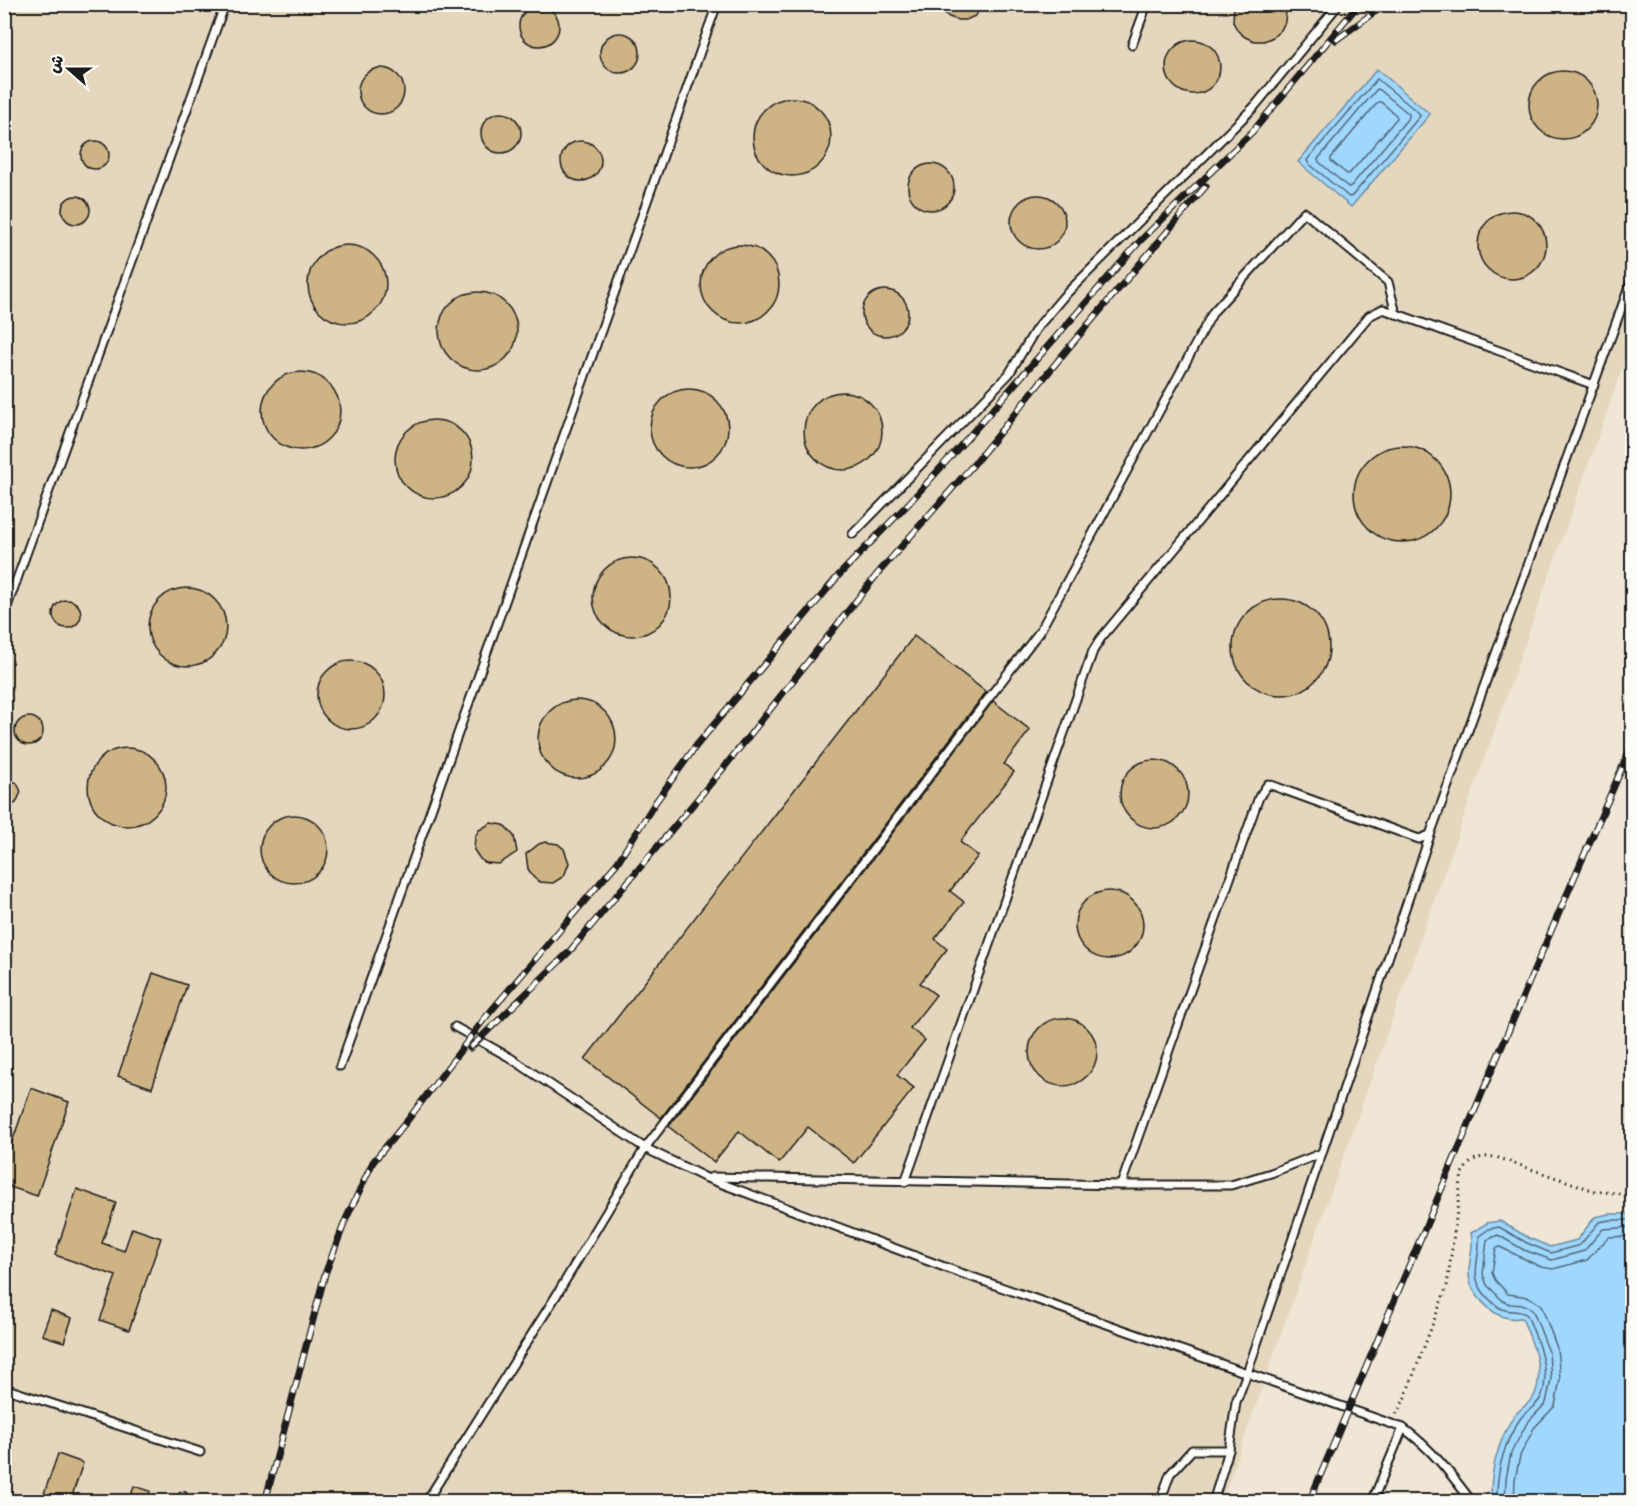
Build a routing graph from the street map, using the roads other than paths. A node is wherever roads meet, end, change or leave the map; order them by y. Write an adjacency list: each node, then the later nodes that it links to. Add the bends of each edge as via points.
1 (225, 4): 10 (lane)
2 (717, 4): 13 (lane)
3 (1147, 4): 5 (lane)
4 (1339, 4): 9 (lane, via 1255,106 1063,297 1036,328 1009,374)
5 (1132, 45)
6 (1632, 279): 8 (lane)
7 (1396, 314): 8 (lane); 14 (lane, via 1388,282 1304,212 1213,312 1040,631); 17 (lane, via 1383,309 1369,316 1093,651)
8 (1594, 385): 11 (lane)
9 (853, 534)
10 (4, 615)
11 (1430, 835): 15 (lane); 18 (lane, via 1419,839 1268,784 1259,797)
12 (455, 1027): 14 (lane, via 509,1057)
13 (340, 1066)
14 (645, 1148): 16 (lane); 24 (lane)
15 (1322, 1153): 18 (lane, via 1231,1185); 19 (lane)
16 (704, 1177): 17 (lane); 19 (lane)
17 (904, 1182): 18 (lane)
18 (1121, 1185)
19 (1247, 1374): 21 (lane); 22 (lane, via 1236,1402)
20 (4, 1388): 23 (lane)
21 (1403, 1428): 27 (lane); 28 (lane, via 1438,1457)
22 (1229, 1450): 25 (lane, via 1192,1450 1170,1474); 26 (lane)
23 (200, 1452)
24 (426, 1502)
25 (1160, 1502)
26 (1213, 1502)
27 (1372, 1502)
28 (1472, 1502)

